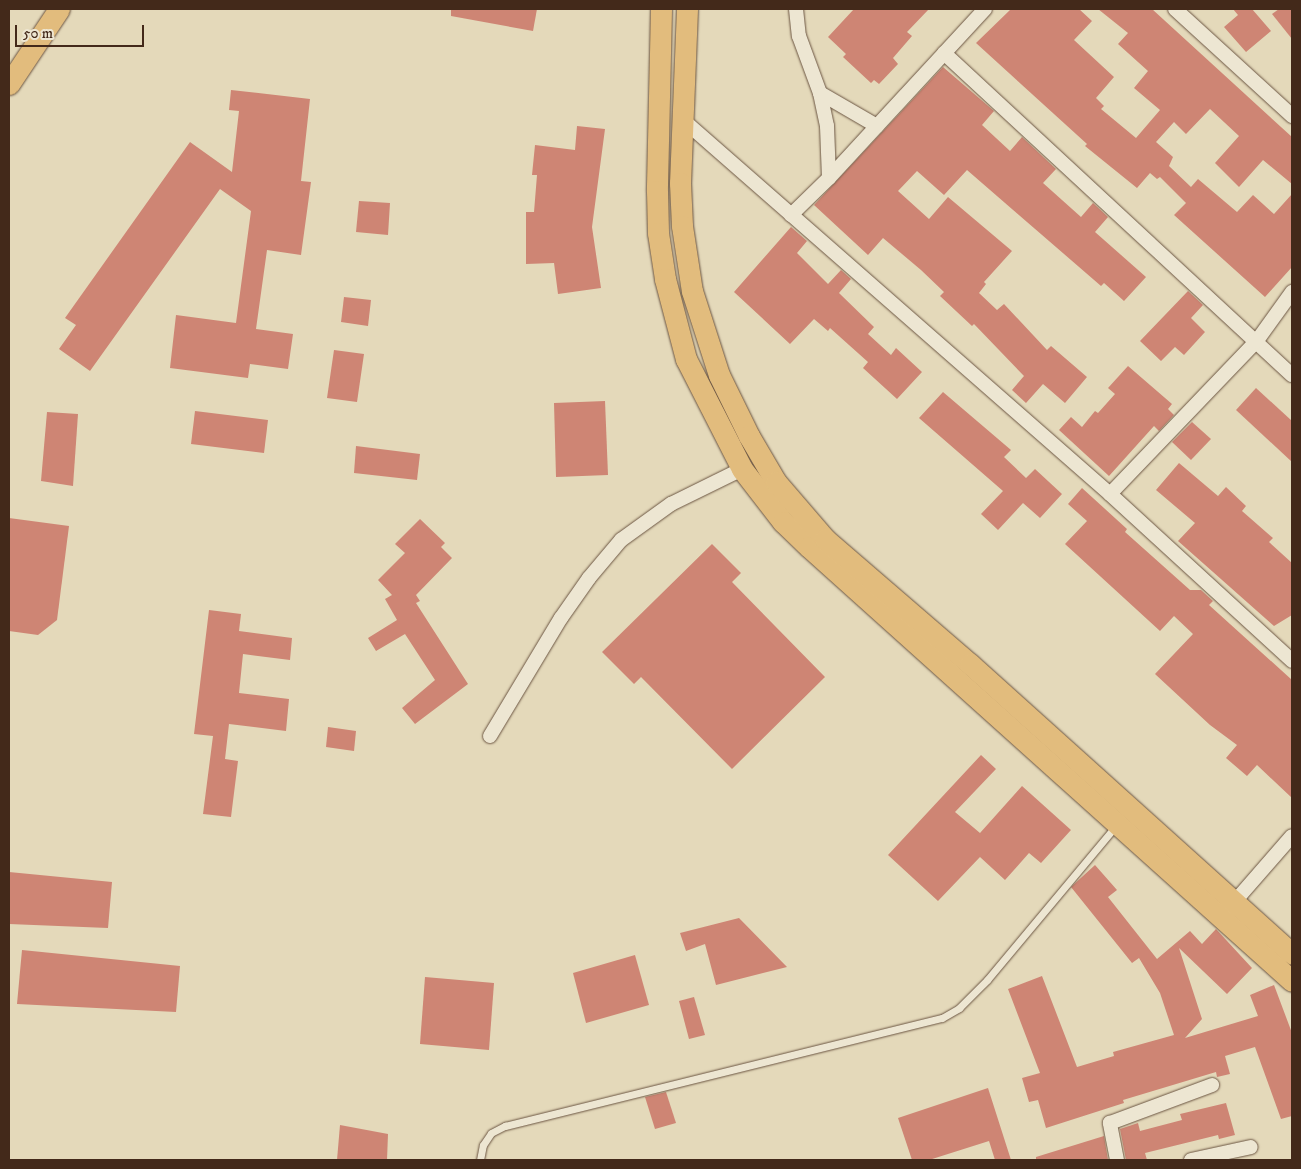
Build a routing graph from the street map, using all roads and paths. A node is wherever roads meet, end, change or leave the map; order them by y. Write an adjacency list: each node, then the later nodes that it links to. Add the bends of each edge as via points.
1 (59, 9): 9 (main road)
2 (687, 9): 8 (main road)
3 (796, 9): 10 (street, via 799,36)
4 (985, 9): 7 (street)
5 (1175, 9): 11 (street)
6 (658, 15): 8 (main road); 19 (main road, via 658,233 665,279 686,360)
7 (944, 53): 13 (street); 17 (street)
8 (685, 66): 12 (main road)
9 (9, 84)
10 (820, 93): 13 (street); 14 (street, via 827,126)
11 (1292, 116)
12 (682, 118): 15 (street); 25 (main road, via 682,226 692,291 719,375 748,436 776,482 825,539)
13 (877, 126): 14 (street)
14 (829, 178): 15 (street)
15 (791, 215): 20 (street)
16 (1292, 292): 17 (street)
17 (1256, 342): 18 (street); 20 (street)
18 (1292, 375)
19 (742, 469): 22 (street, via 671,504 621,540 589,578 562,618); 23 (main road, via 783,522 808,547)
20 (1110, 494): 21 (street)
21 (1292, 661)
22 (490, 736)
23 (1118, 824): 26 (main road); 31 (lane, via 987,980 959,1008 942,1018 505,1126 487,1139)
24 (1292, 836): 25 (street)
25 (1235, 901): 26 (street); 27 (main road)
26 (1221, 917): 28 (main road)
27 (1292, 954)
28 (1292, 982)
29 (1212, 1086): 32 (street, via 1110,1123)
30 (1251, 1147): 33 (street)
31 (480, 1160)
32 (1117, 1160)
33 (1191, 1160)

